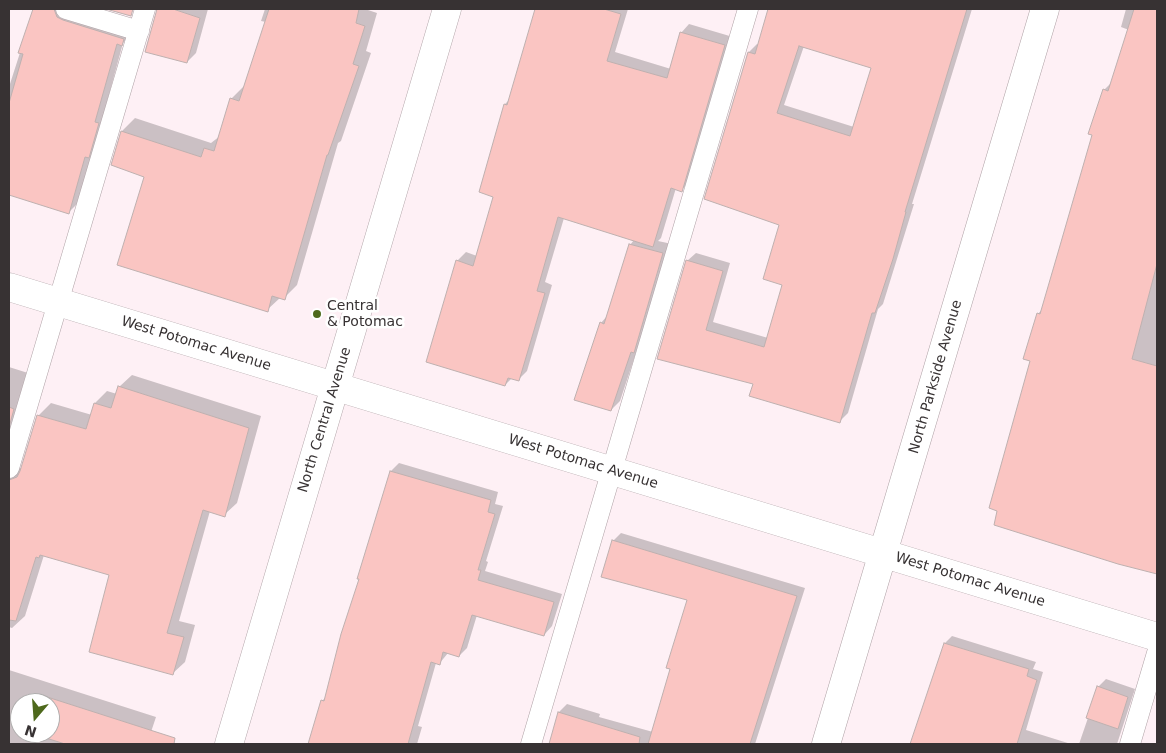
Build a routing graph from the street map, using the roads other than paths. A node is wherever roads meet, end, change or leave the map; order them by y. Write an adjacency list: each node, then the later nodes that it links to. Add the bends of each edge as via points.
1 (66, 9): 6 (lane)
2 (145, 9): 6 (lane)
3 (447, 9): 9 (street, North Central Avenue)
4 (748, 9): 11 (lane)
5 (1044, 9): 12 (street, North Parkside Avenue)
6 (139, 31): 8 (lane)
7 (9, 287): 8 (street, West Potomac Avenue)
8 (58, 302): 9 (street, West Potomac Avenue); 10 (lane)
9 (335, 386): 11 (street, West Potomac Avenue); 15 (street, North Central Avenue)
10 (9, 468)
11 (612, 470): 12 (street, West Potomac Avenue); 16 (lane)
12 (883, 553): 13 (street, West Potomac Avenue); 17 (street, North Parkside Avenue)
13 (1157, 637)
14 (1157, 653): 18 (lane)
15 (229, 744)
16 (531, 744)
17 (826, 744)
18 (1130, 744)

